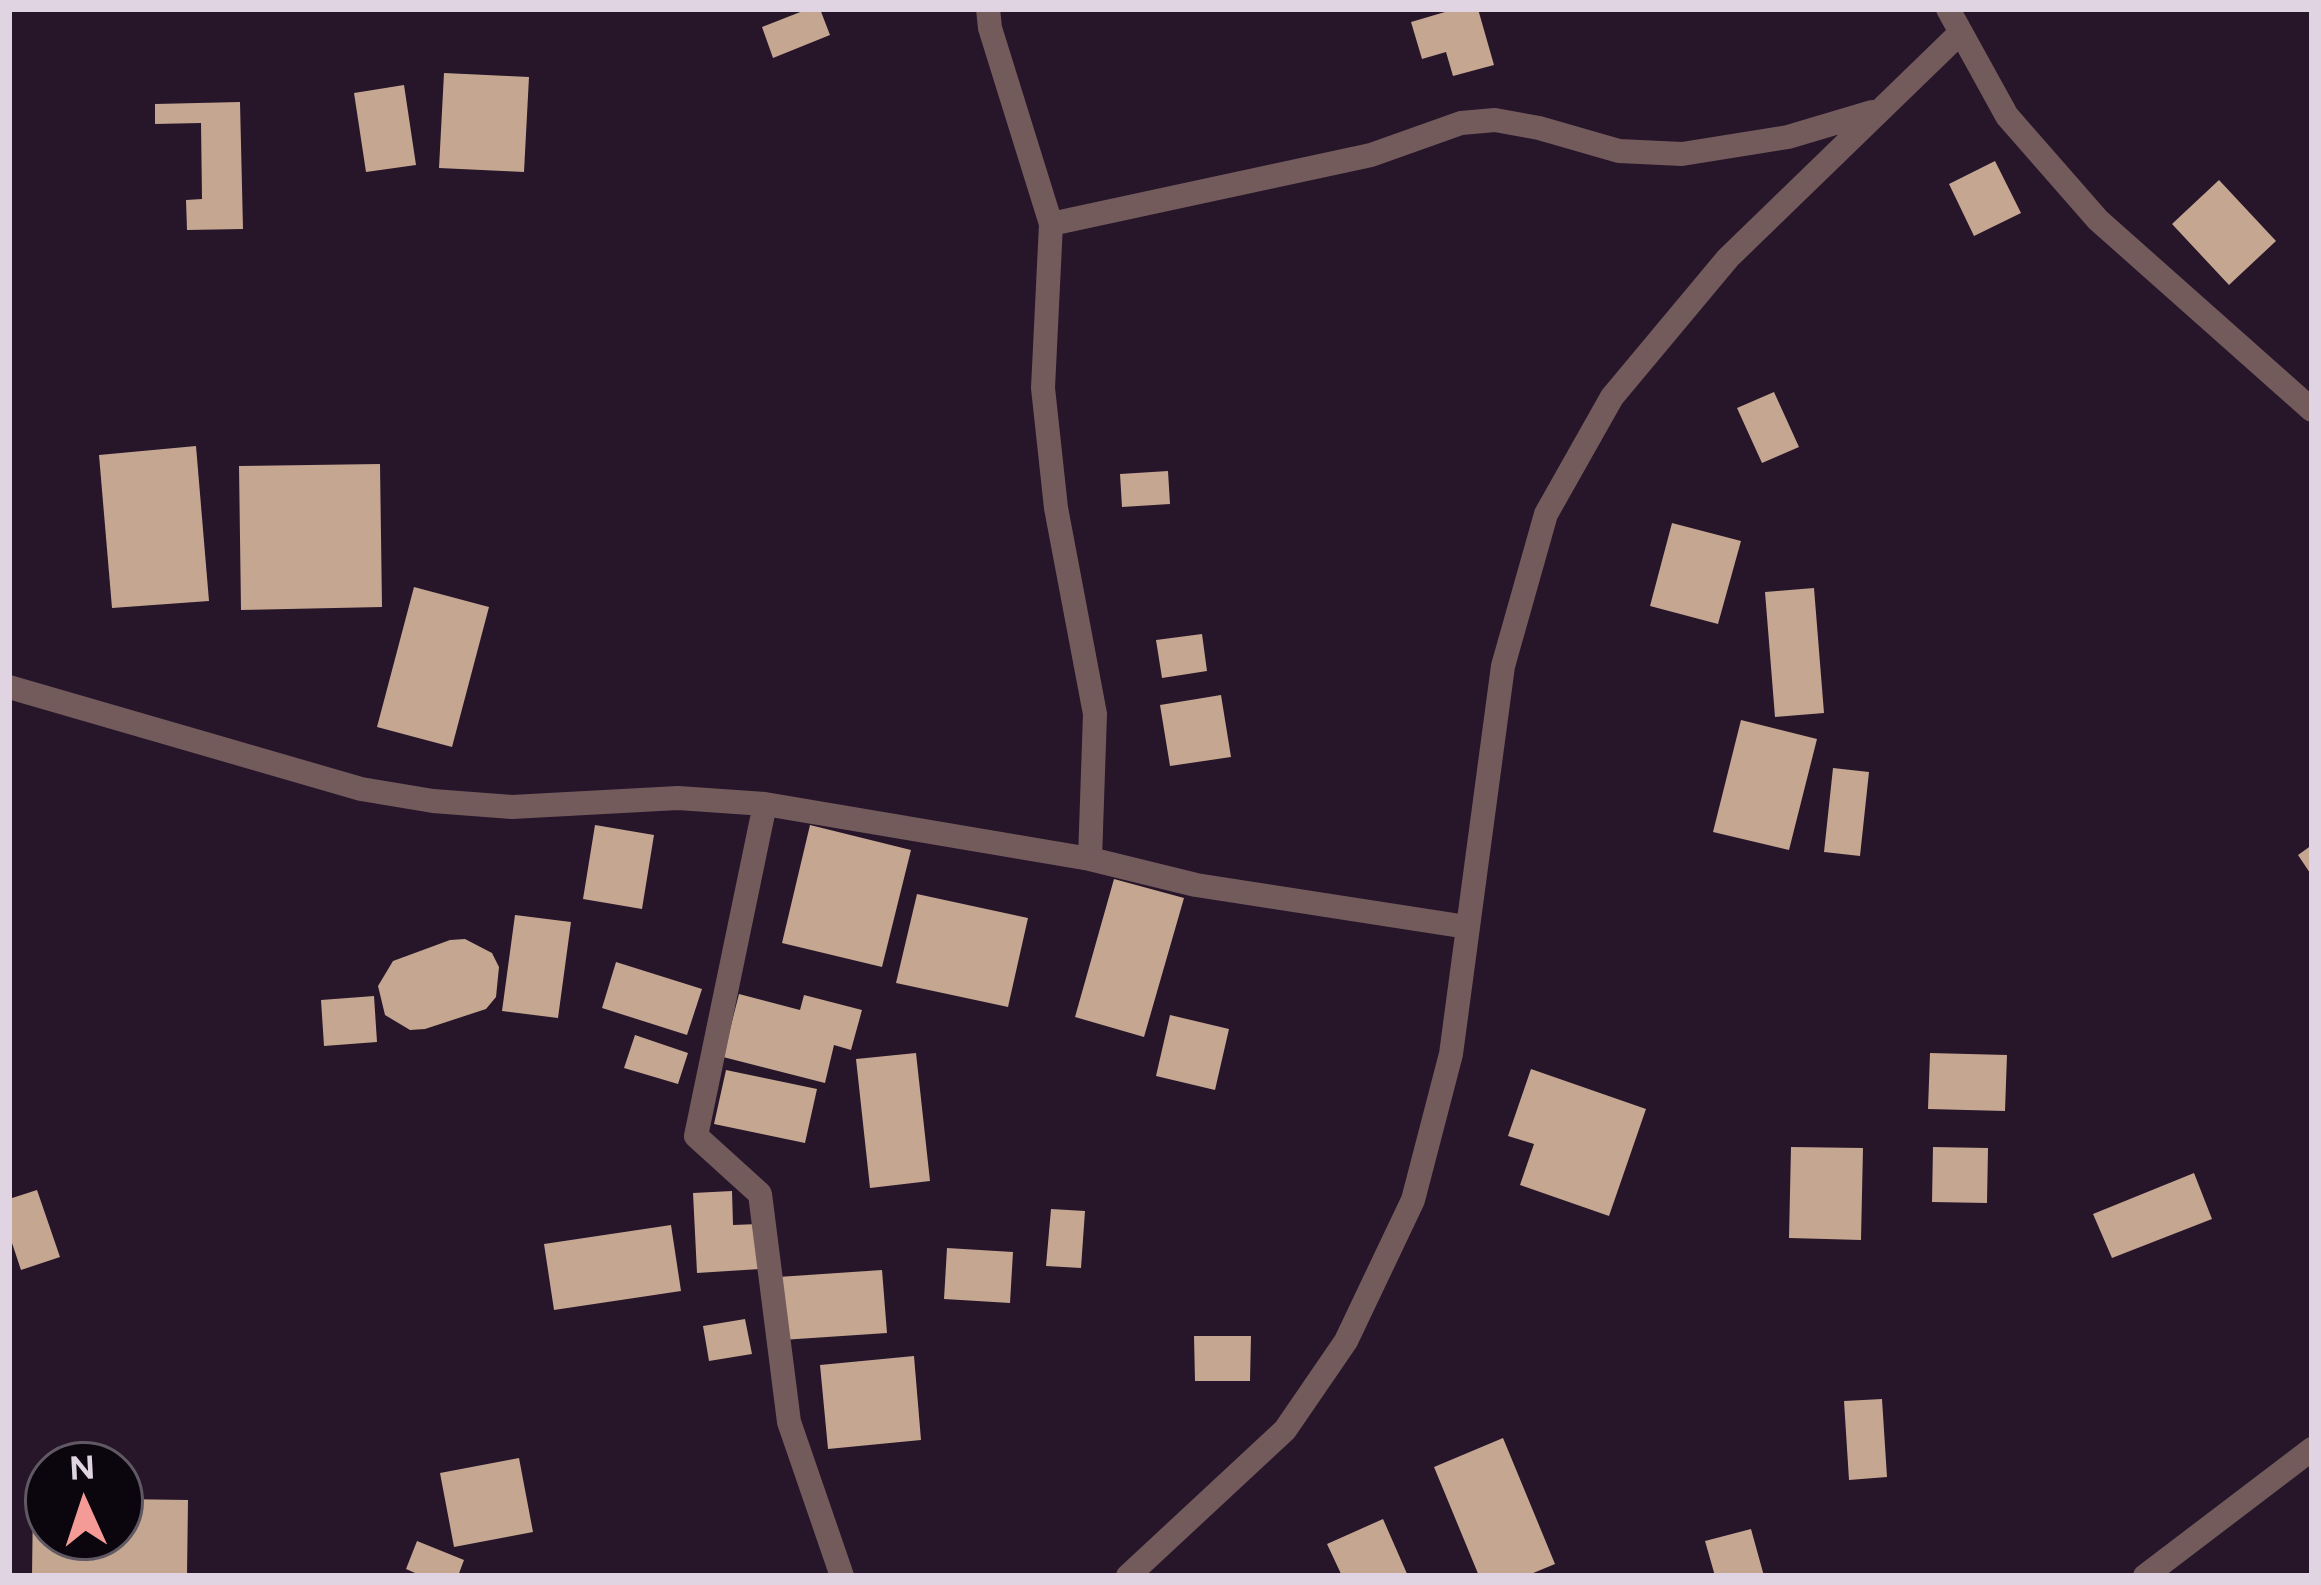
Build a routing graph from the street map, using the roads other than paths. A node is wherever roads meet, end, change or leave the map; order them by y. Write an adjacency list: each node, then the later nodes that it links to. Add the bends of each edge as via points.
1 (988, 9): 5 (street)
2 (1948, 9): 3 (street)
3 (1959, 34): 4 (street); 6 (street, via 2007,116 2098,220)
4 (1878, 111): 5 (street, via 1788,137 1682,154 1619,151 1495,120 1461,123 1370,155); 10 (street, via 1728,258 1612,398 1546,514 1503,666)
5 (1051, 224): 9 (street, via 1042,388 1095,714)
6 (2312, 410)
7 (9, 687): 8 (street, via 362,789 434,801)
8 (765, 804): 9 (street); 12 (street, via 696,1136 760,1194 788,1422)
9 (1090, 859): 10 (street, via 1196,885)
10 (1467, 927): 13 (street, via 1451,1054 1413,1200 1346,1341 1286,1430)
11 (2312, 1449): 14 (street)
12 (842, 1576)
13 (1128, 1576)
14 (2145, 1576)

